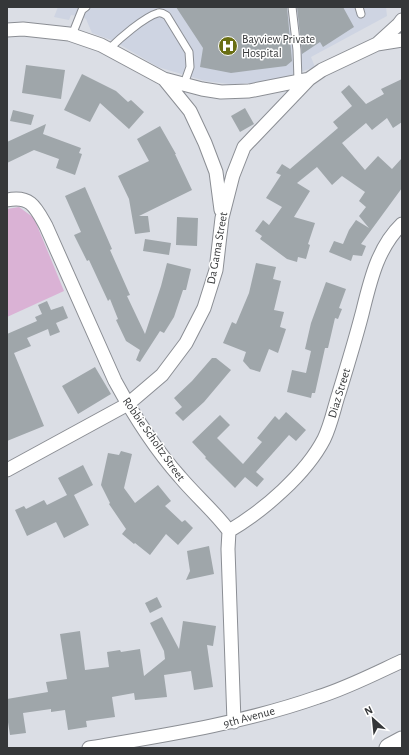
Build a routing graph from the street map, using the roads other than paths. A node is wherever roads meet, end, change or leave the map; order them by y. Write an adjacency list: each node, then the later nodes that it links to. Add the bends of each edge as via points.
1 (86, 7): 5 (lane, via 82,10)
2 (292, 7): 10 (lane, via 297,50)
3 (402, 20): 7 (street, Da Gama Street)
4 (7, 30): 5 (street, via 23,29)
5 (72, 35): 8 (street)
6 (402, 40): 7 (street, Da Gama Street)
7 (377, 44): 10 (street, Da Gama Street)
8 (109, 49): 9 (street); 11 (lane, via 123,35 151,16 163,13 189,52 190,67)
9 (164, 79): 11 (street); 13 (street, via 190,111 206,143 216,172)
10 (304, 80): 11 (street, via 249,91 221,92); 13 (street, Da Gama Street, via 244,147 233,175)
11 (184, 84)
12 (7, 200): 15 (street, Robbie Scholtz Street, via 21,198 36,207 115,381)
13 (222, 218): 15 (street, Da Gama Street, via 216,270 204,308 186,343 162,375)
14 (402, 224): 17 (street, Diaz Street, via 383,248 370,281 324,439 306,466 278,495)
15 (128, 404): 16 (street, Da Gama Street); 17 (street, Robbie Scholtz Street, via 179,477)
16 (7, 470)
17 (229, 532): 19 (street)
18 (402, 661): 19 (street, 9th Avenue, via 318,698)
19 (234, 722): 22 (street, 9th Avenue)
20 (402, 741): 23 (main road)
21 (402, 744): 24 (main road)
22 (89, 748)
23 (389, 748)
24 (394, 748)

